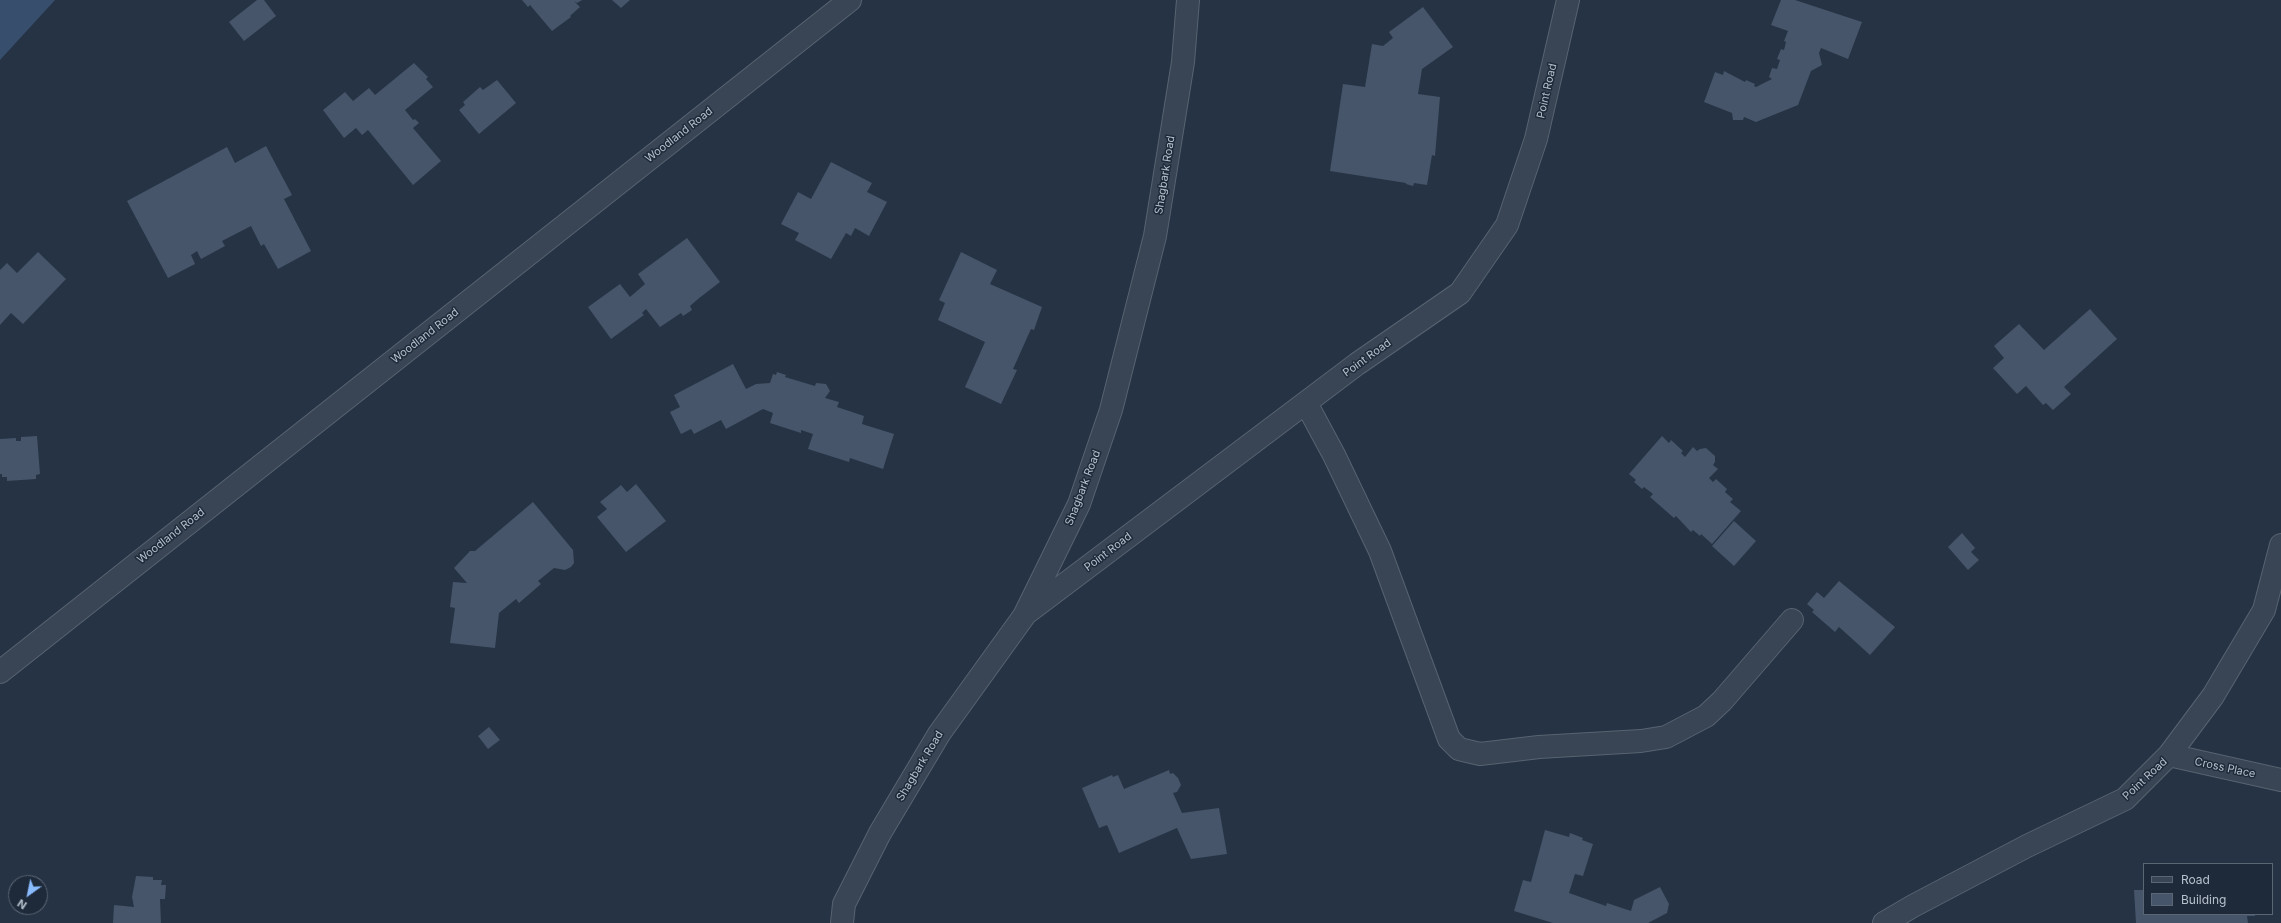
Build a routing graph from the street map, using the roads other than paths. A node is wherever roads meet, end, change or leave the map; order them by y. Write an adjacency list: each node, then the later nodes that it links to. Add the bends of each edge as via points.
1 (850, 0): 8 (street, Woodland Road)
2 (1188, 0): 6 (street, Shagbark Road, via 1184,62 1154,236 1111,410 1079,504)
3 (1568, 0): 4 (street, Point Road, via 1536,139 1507,225 1460,293 1368,356)
4 (1306, 403): 6 (street, Point Road); 7 (street, via 1380,551 1449,739 1459,749 1480,754 1666,737 1706,716)
5 (2281, 545): 9 (street, Point Road, via 2264,610 2213,696)
6 (1024, 616): 11 (street, Shagbark Road, via 939,734 884,826 844,904)
7 (1792, 620)
8 (0, 672)
9 (2169, 755): 10 (street, Cross Place); 12 (street, Point Road, via 2125,799 2027,846)
10 (2281, 780)
11 (842, 923)
12 (1884, 923)

